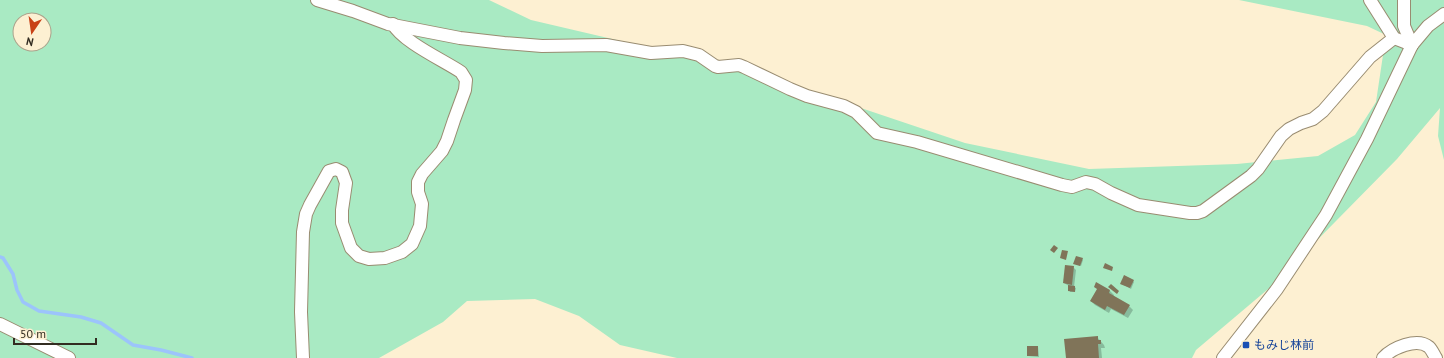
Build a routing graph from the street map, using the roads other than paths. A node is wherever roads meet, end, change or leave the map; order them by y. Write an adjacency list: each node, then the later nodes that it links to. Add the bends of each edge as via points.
1 (317, 0): 5 (street)
2 (1370, 0): 6 (street)
3 (1404, 0): 7 (street, via 1404,26)
4 (1444, 14): 7 (street, via 1428,26)
5 (393, 24): 6 (street, via 504,44 606,45 651,53 694,53 715,66 739,65 807,96 844,106 856,112 877,133 885,136 923,144 1062,186 1072,187 1086,182 1138,204 1190,213 1204,210 1251,176 1281,136 1323,111 1370,57); 10 (street, via 397,31 413,43 461,72 466,80 465,90 442,151 418,182 422,204 420,226 412,244 402,252 386,258 369,259 359,256 351,248 342,223 346,183 342,172 336,169 329,171 320,185 308,209 303,232)
6 (1394, 38): 7 (street)
7 (1412, 45): 11 (street, via 1367,139 1326,215 1277,289)
8 (0, 324): 9 (street)
9 (69, 358)
10 (303, 358)
11 (1223, 358)
12 (1383, 358): 13 (street, via 1395,349 1412,344 1430,348)
13 (1436, 358)

